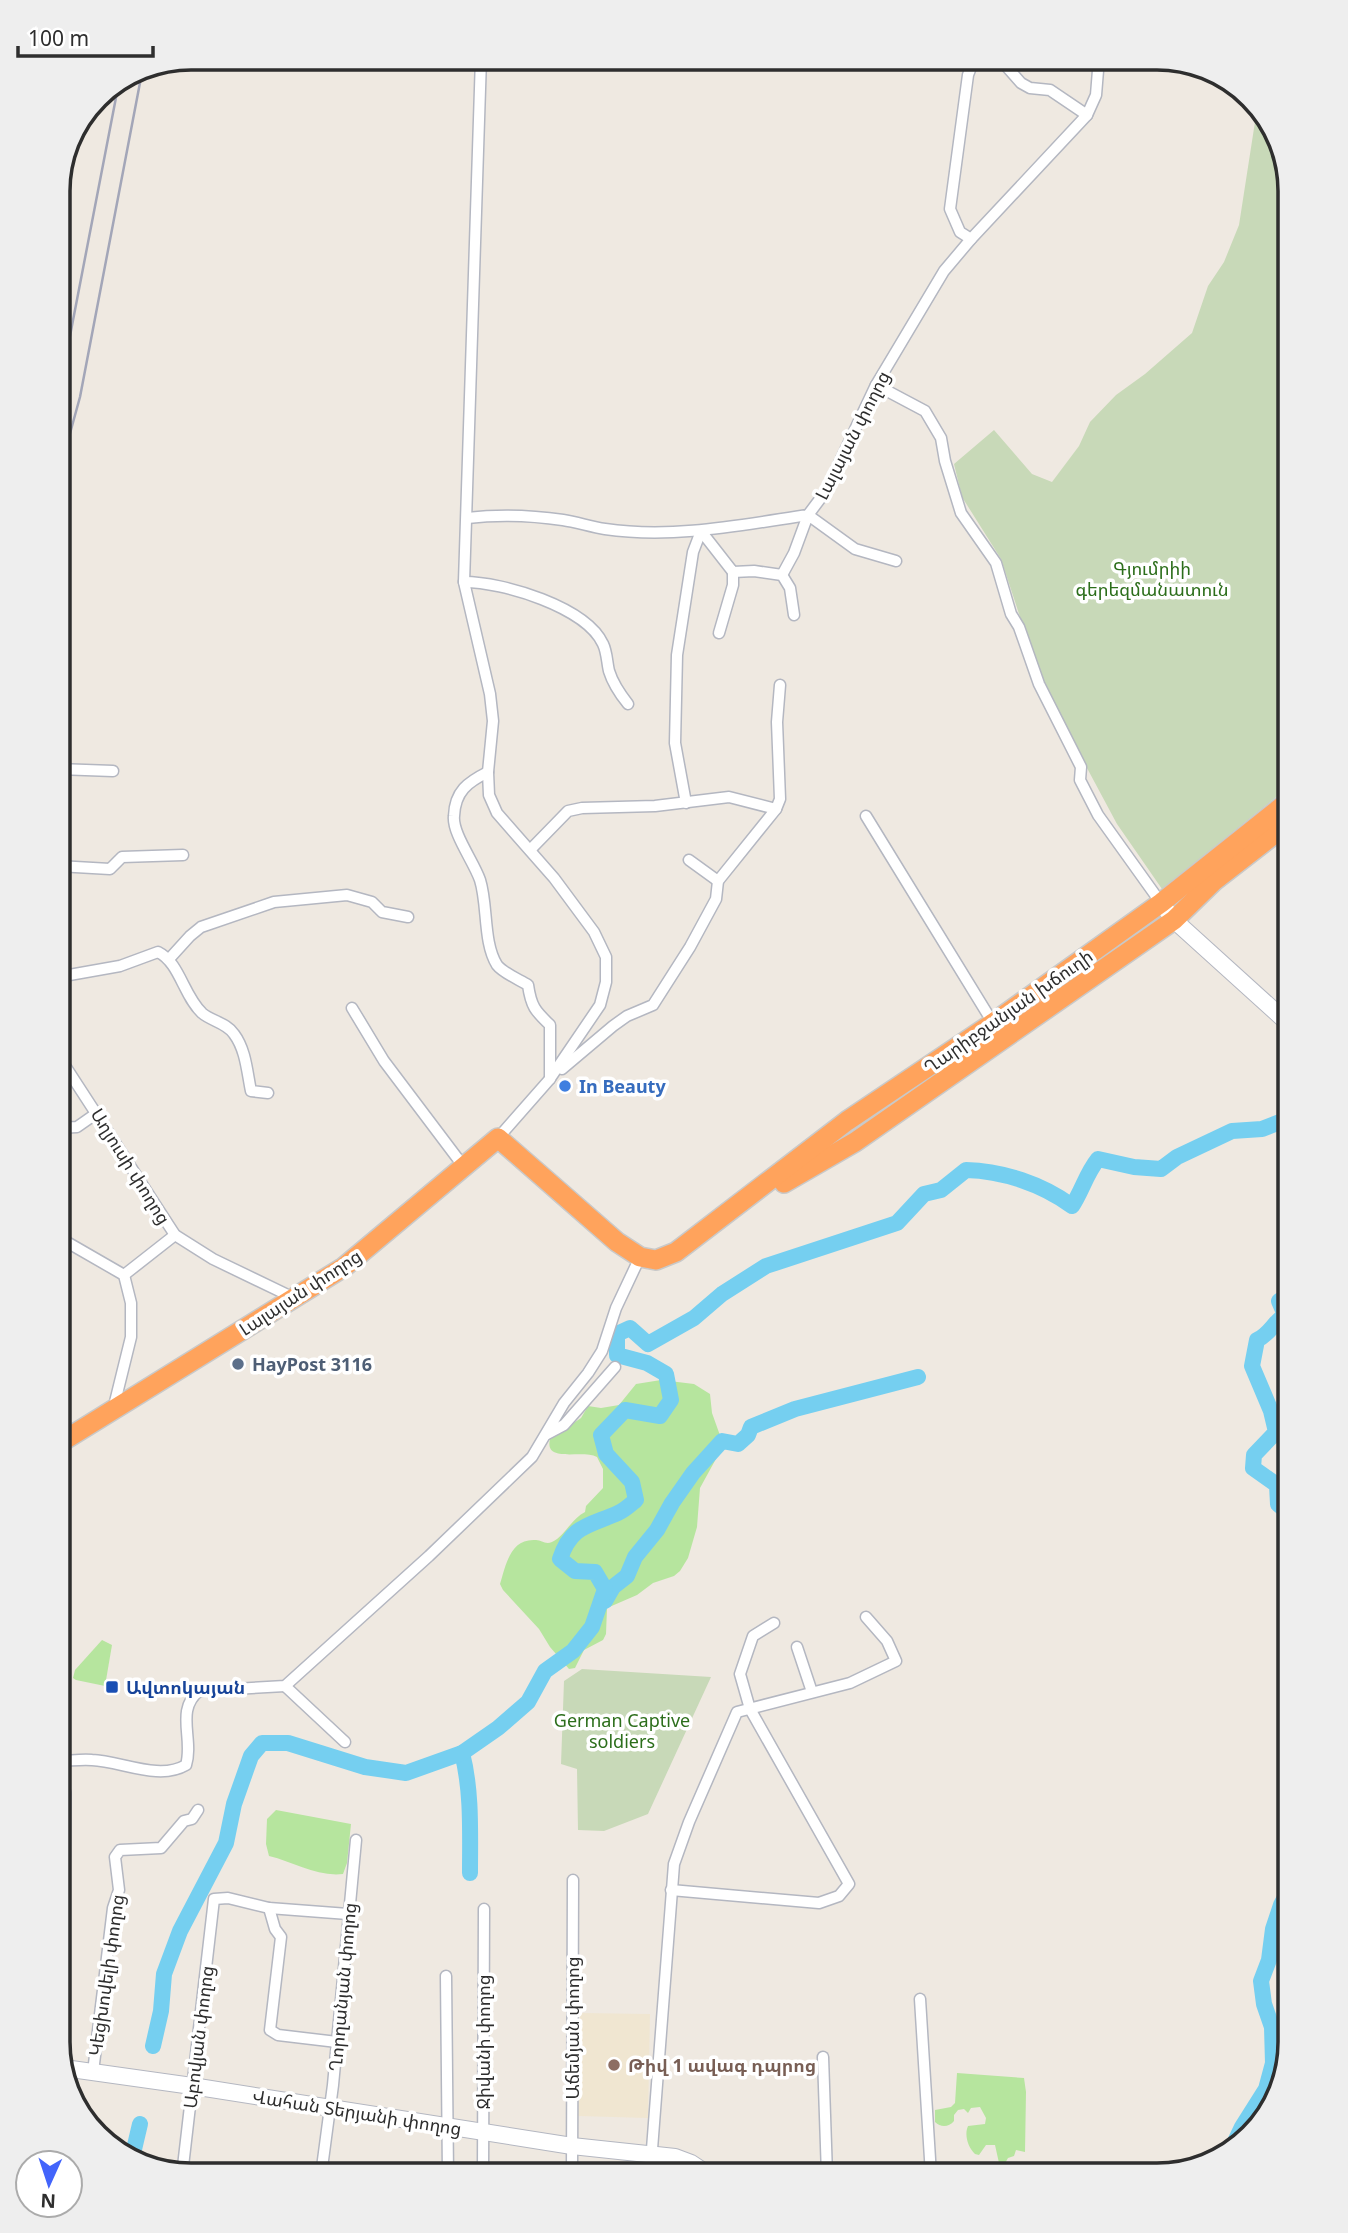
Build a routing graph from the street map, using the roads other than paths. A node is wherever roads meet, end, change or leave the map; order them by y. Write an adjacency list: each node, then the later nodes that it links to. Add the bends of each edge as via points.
1 (481, 70): 9 (street)
2 (970, 70): 6 (street, via 950,209 960,232)
3 (1010, 70): 5 (street, via 1021,83 1050,90)
4 (1098, 70): 5 (street, Լալայան փողոց, via 1096,96)
5 (1087, 115): 6 (street, Լալայան փողոց)
6 (971, 239): 7 (street, Լալայան փողոց, via 944,271)
7 (876, 385): 8 (street, Լալայան փողոց, via 826,491); 32 (street, via 925,411 941,438 961,513 996,564 1039,684 1081,767 1080,780 1107,830)
8 (808, 514): 10 (street, Լալայան փողոց); 11 (street, via 855,549); 13 (street)
9 (467, 518): 10 (street, Լալայան փողոց, via 518,514 605,529); 14 (street, Լալայան փողոց)
10 (701, 531): 12 (street); 22 (street, via 693,552 677,655 675,743)
11 (896, 561)
12 (733, 572): 13 (street); 16 (street)
13 (782, 575): 15 (street, via 790,588)
14 (464, 582): 18 (street, via 484,582 532,597 568,611 588,625 603,644 610,675); 21 (street, Լալայան փողոց, via 490,694 493,721)
15 (794, 615)
16 (719, 633)
17 (780, 685): 23 (street, via 780,799)
18 (628, 704)
19 (70, 769): 20 (street)
20 (113, 771)
21 (488, 772): 27 (street, Լալայան փողոց, via 489,795 497,813); 41 (street, via 467,782 453,817 481,883 498,966 528,985 530,1003 550,1025)
22 (686, 803): 23 (street, via 729,797); 27 (street, via 568,811)
23 (776, 809): 31 (street, Լալայան փողոց)
24 (1278, 810): 32 (highway, Ղարիբջանյան խճուղի)
25 (866, 816): 39 (street)
26 (1278, 831): 34 (highway, Ղարիբջանյան խճուղի, via 1214,881)
27 (530, 850): 41 (street, Լալայան փողոց, via 594,932 606,957 600,1005)
28 (183, 855): 30 (street, via 122,857 110,869)
29 (689, 860): 31 (street)
30 (70, 867)
31 (719, 881): 41 (street, Լալայան փողոց, via 716,899 653,1005 613,1026)
32 (1161, 903): 34 (street); 39 (highway, Ղարիբջանյան խճուղի)
33 (408, 917): 35 (street, via 382,912 372,902 347,895 274,902 201,927)
34 (1174, 920): 38 (street); 47 (highway, Ղարիբջանյան խճուղի, via 855,1142)
35 (170, 958): 36 (street, via 158,952 120,966); 42 (street, via 202,1013 233,1031 244,1055 251,1091)
36 (70, 975)
37 (352, 1008): 46 (street, via 384,1061)
38 (1278, 1014)
39 (993, 1023): 47 (highway, Ղարիբջանյան խճուղի, via 846,1121)
40 (70, 1073): 43 (street, Աղյուսի փողոց)
41 (549, 1080): 45 (street, Լալայան փողոց)
42 (268, 1093)
43 (97, 1113): 44 (street); 48 (street, Աղյուսի փողոց)
44 (70, 1127)
45 (498, 1138): 46 (highway, Լալայան փողոց); 50 (highway)
46 (464, 1167): 52 (highway, Լալայան փողոց, via 344,1268)
47 (722, 1218): 50 (highway, Ղարիբջանյան խճուղի, via 676,1252 656,1260)
48 (174, 1235): 51 (street); 52 (street, Աղյուսի փողոց)
49 (70, 1244): 51 (street)
50 (640, 1257): 55 (street, via 602,1351)
51 (124, 1275): 54 (street, via 131,1303 131,1337)
52 (294, 1298): 54 (highway, Լալայան փողոց)
53 (615, 1367): 55 (street, via 564,1424)
54 (113, 1412): 56 (highway, Լալայան փողոց)
55 (547, 1434): 60 (street, via 532,1457)
56 (70, 1437)
57 (866, 1617): 61 (street, via 887,1641 896,1661 850,1683)
58 (775, 1622): 62 (street, via 753,1636 740,1674)
59 (797, 1647): 61 (street)
60 (285, 1686): 63 (street); 64 (street, via 198,1691 190,1698 185,1717 190,1753 186,1765 179,1769 164,1772)
61 (812, 1692): 62 (street)
62 (750, 1709): 68 (street, via 737,1712 713,1765 674,1864); 68 (street, via 849,1884 839,1896 819,1903)
63 (345, 1742)
64 (70, 1761)
65 (198, 1810): 77 (street, Կեցխովելի փողոց, via 161,1848 120,1850 115,1857 119,1890)
66 (356, 1840): 71 (street, Ղորղանյան փողոց)
67 (573, 1880): 82 (street, Աճեմյան փողոց)
68 (671, 1890): 83 (street)
69 (269, 1908): 71 (street); 74 (street, via 281,1937 270,2029 278,2035); 78 (street, Աբովյան փողոց, via 214,1899)
70 (484, 1909): 81 (street, Ջիվանի փողոց)
71 (348, 1914): 74 (street, Ղորղանյան փողոց)
72 (446, 1976): 80 (street)
73 (920, 1999): 92 (street)
74 (337, 2042): 79 (street, Ղորղանյան փողոց)
75 (823, 2057): 91 (street)
76 (73, 2069): 77 (street, Վահան Տերյանի փողոց)
77 (93, 2072): 78 (street, Վահան Տերյանի փողոց)
78 (192, 2086): 79 (street, Վահան Տերյանի փողոց); 84 (street, Աբովյան փողոց)
79 (330, 2107): 80 (street, Վահան Տերյանի փողոց); 85 (street, Ղորղանյան փողոց)
80 (448, 2127): 81 (street, Վահան Տերյանի փողոց); 86 (street)
81 (483, 2132): 82 (street, Վահան Տերյանի փողոց); 87 (street, Ջիվանի փողոց)
82 (572, 2146): 83 (street, Վահան Տերյանի փողոց); 88 (street, Աճեմյան փողոց)
83 (651, 2154): 89 (street); 90 (street, Վահան Տերյանի փողոց)
84 (184, 2163)
85 (323, 2163)
86 (447, 2163)
87 (483, 2163)
88 (572, 2163)
89 (651, 2163)
90 (691, 2163)
91 (827, 2163)
92 (930, 2163)

